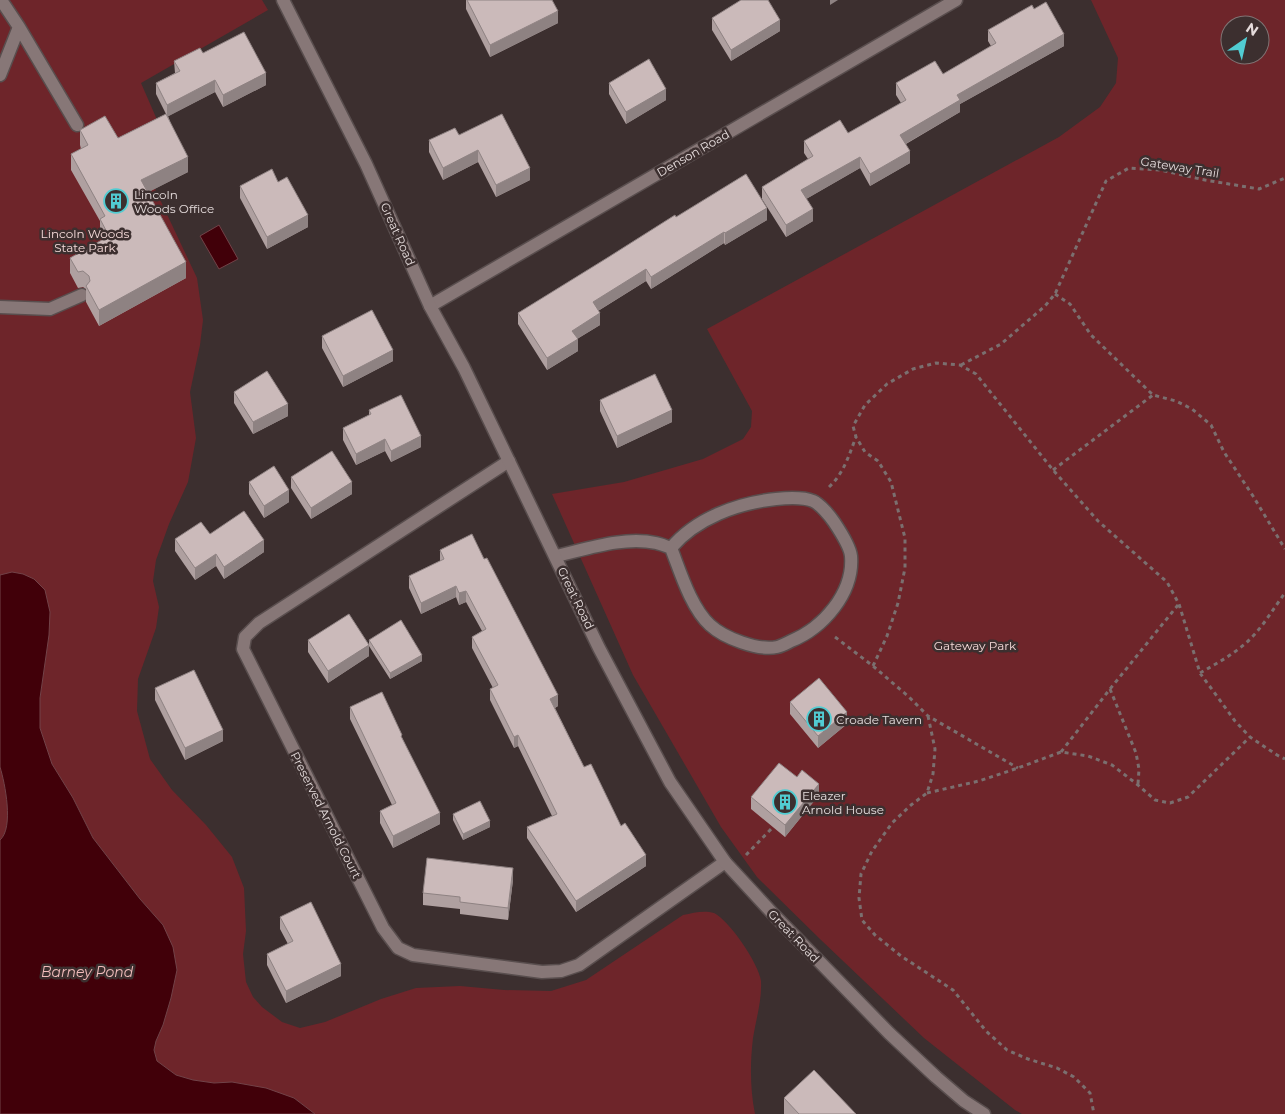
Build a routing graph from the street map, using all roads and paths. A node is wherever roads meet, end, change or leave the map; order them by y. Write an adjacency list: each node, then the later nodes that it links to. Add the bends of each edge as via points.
1 (2, 0): 4 (street)
2 (283, 0): 10 (street, Great Road, via 366,164)
3 (956, 0): 10 (street, Denson Road)
4 (19, 27): 5 (street); 6 (street)
5 (0, 75)
6 (77, 125)
7 (1285, 178): 9 (path, Gateway Trail, via 1259,189 1160,170 1129,168 1106,181)
8 (82, 294): 11 (street, via 50,308)
9 (1055, 294): 12 (path, Gateway Trail, via 1001,344); 13 (path, via 1070,304 1091,335)
10 (430, 306): 15 (street, Great Road)
11 (0, 307)
12 (960, 365): 14 (path, via 936,363 913,369 887,384 866,405 853,426); 16 (path, via 976,374)
13 (1153, 395): 16 (path); 19 (path, via 1192,409 1211,425 1224,452)
14 (856, 437): 17 (path, via 846,465 835,482); 24 (path, via 865,452 878,461 891,482 905,538 905,568 898,603)
15 (509, 461): 20 (street, Great Road); 35 (street, Preserved Arnold Court, via 245,636 243,649 383,928 398,948 412,955 542,972 561,971 578,966)
16 (1053, 470): 22 (path, via 1098,520 1167,582)
17 (814, 501): 18 (street, via 790,498 760,501 721,513 691,528); 23 (street, via 829,514 851,554 846,588)
18 (671, 548): 20 (street, via 655,543 625,542); 23 (street, via 692,602 709,625 723,635 737,642 777,647 803,636)
19 (1285, 549)
20 (556, 556): 35 (street, Great Road, via 599,648 670,782)
21 (1285, 593): 25 (path, via 1247,642)
22 (1178, 604): 25 (path); 26 (path)
23 (818, 625): 24 (path)
24 (873, 666): 27 (path)
25 (1200, 673): 28 (path)
26 (1110, 689): 29 (path); 32 (path, via 1136,754)
27 (928, 716): 31 (path); 33 (path, via 935,749)
28 (1250, 737): 30 (path); 32 (path, via 1188,797 1170,804 1155,800)
29 (1061, 752): 31 (path); 32 (path, via 1088,756 1112,765)
30 (1285, 758)
31 (1018, 768): 33 (path)
32 (1138, 785)
33 (927, 793): 37 (path, via 892,824 872,851 861,874 859,898 862,920 901,956 953,990 986,1031 1007,1050 1074,1077 1090,1093)
34 (773, 827): 35 (path, via 755,847)
35 (728, 865): 36 (street, Great Road, via 889,1033 964,1101)
36 (984, 1114)
37 (1094, 1114)

